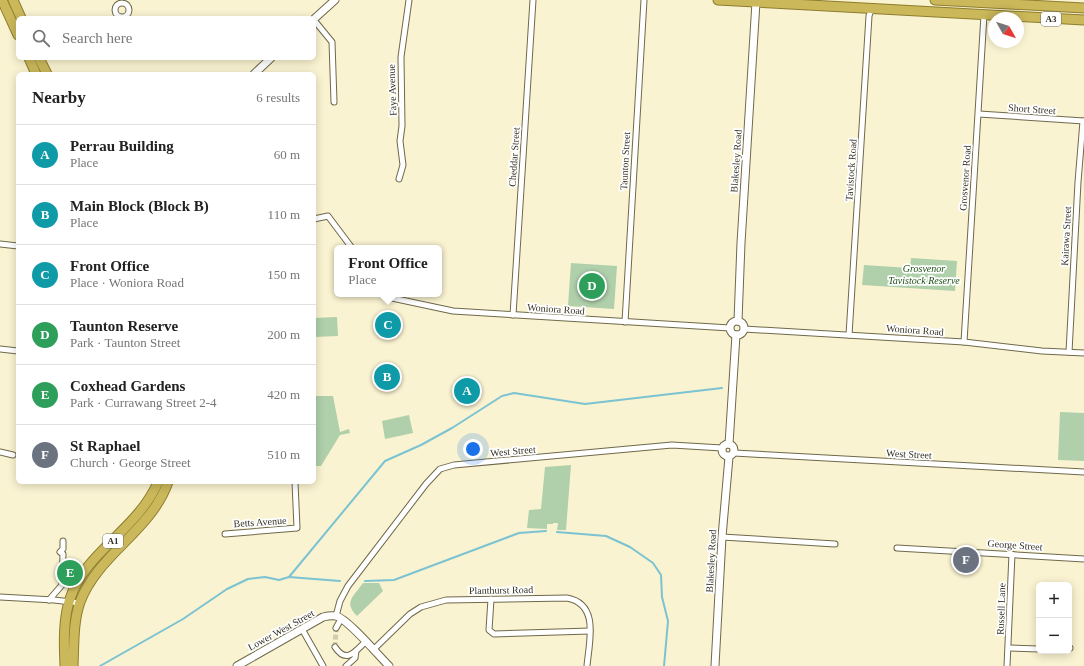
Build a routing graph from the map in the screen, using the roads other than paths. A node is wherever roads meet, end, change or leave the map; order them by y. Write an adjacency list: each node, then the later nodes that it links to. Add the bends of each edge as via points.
1 (2, 0): 17 (highway)
2 (13, 0): 13 (highway)
3 (409, 0): 27 (street, Faye Avenue, via 400,57 400,142 403,165)
4 (533, 0): 35 (street, Cheddar Street)
5 (644, 0): 37 (street, Taunton Street)
6 (718, 0): 9 (highway, A3)
7 (935, 0): 11 (highway, A3)
8 (332, 1): 14 (street)
9 (756, 1): 10 (highway, A3); 36 (street, Blakesley Road)
10 (872, 7): 12 (highway, A3); 41 (street, Tavistock Road, via 869,16)
11 (1084, 8)
12 (984, 15): 15 (highway, A3); 25 (street, Grosvenor Road)
13 (20, 16)
14 (316, 18)
15 (1084, 20)
16 (316, 22): 24 (street, via 332,42)
17 (16, 31)
18 (29, 60): 21 (highway)
19 (40, 60): 22 (highway)
20 (269, 60): 23 (street)
21 (35, 72)
22 (46, 72)
23 (256, 72)
24 (334, 102)
25 (979, 114): 26 (street, Short Street); 42 (street, Grosvenor Road)
26 (1084, 121): 28 (street, Kairawa Street)
27 (399, 179)
28 (1078, 182): 29 (street); 45 (street, Kairawa Street)
29 (1084, 182)
30 (316, 219): 32 (street, via 328,216)
31 (0, 244): 33 (street)
32 (350, 245)
33 (16, 246)
34 (390, 297): 35 (street, Woniora Road, via 445,310)
35 (513, 315): 37 (street, Woniora Road)
36 (738, 321): 38 (street, via 732,323); 39 (street)
37 (625, 322): 38 (street, Woniora Road)
38 (730, 328): 40 (street)
39 (744, 329): 40 (street); 41 (street, Woniora Road)
40 (736, 335): 47 (street)
41 (849, 335): 42 (street, Woniora Road)
42 (964, 342): 45 (street, Woniora Road)
43 (0, 349): 44 (street)
44 (16, 351)
45 (1069, 352): 46 (street, Woniora Road)
46 (1084, 353)
47 (729, 444): 48 (street); 51 (street, via 734,447)
48 (722, 448): 51 (street, via 723,454); 68 (street, West Street, via 672,445 454,465 440,470 426,484 348,586 340,601)
49 (0, 452): 50 (street)
50 (14, 455)
51 (731, 455): 52 (street, West Street); 57 (street, Blakesley Road)
52 (1084, 472)
53 (157, 484): 66 (highway, A1, via 135,519 83,575)
54 (167, 484): 67 (highway, A1, via 162,498 148,518 100,569)
55 (295, 484): 56 (street, Betts Avenue, via 297,528)
56 (225, 534)
57 (722, 537): 59 (street); 85 (street, Blakesley Road)
58 (63, 541): 64 (street, via 63,549 60,552 63,554 62,585)
59 (836, 544)
60 (896, 548): 61 (street, George Street)
61 (1012, 554): 62 (street, George Street); 74 (street, Russell Lane)
62 (1084, 559)
63 (0, 597): 64 (street)
64 (49, 600): 66 (street)
65 (490, 600): 71 (street, Planthurst Road, via 573,599 588,611); 71 (street, via 489,630 494,634); 76 (street, Planthurst Road, via 446,600 422,607 410,614)
66 (69, 601): 67 (street); 78 (highway, A1)
67 (80, 604): 79 (highway, A1, via 74,638)
68 (339, 617): 69 (street, West Street); 70 (street, Lower West Street, via 323,617); 72 (street)
69 (336, 628)
70 (302, 629): 80 (street, Lower West Street); 81 (street)
71 (590, 632): 84 (street, Planthurst Road)
72 (365, 642): 76 (street); 77 (street)
73 (335, 647): 77 (street, via 346,656 351,656)
74 (1009, 648): 75 (street); 86 (street, Russell Lane)
75 (1036, 649)
76 (373, 650): 83 (street)
77 (356, 651): 82 (street, via 355,658)
78 (64, 666)
79 (73, 666)
80 (237, 666)
81 (323, 666)
82 (346, 666)
83 (389, 666)
84 (588, 666)
85 (715, 666)
86 (1007, 666)

